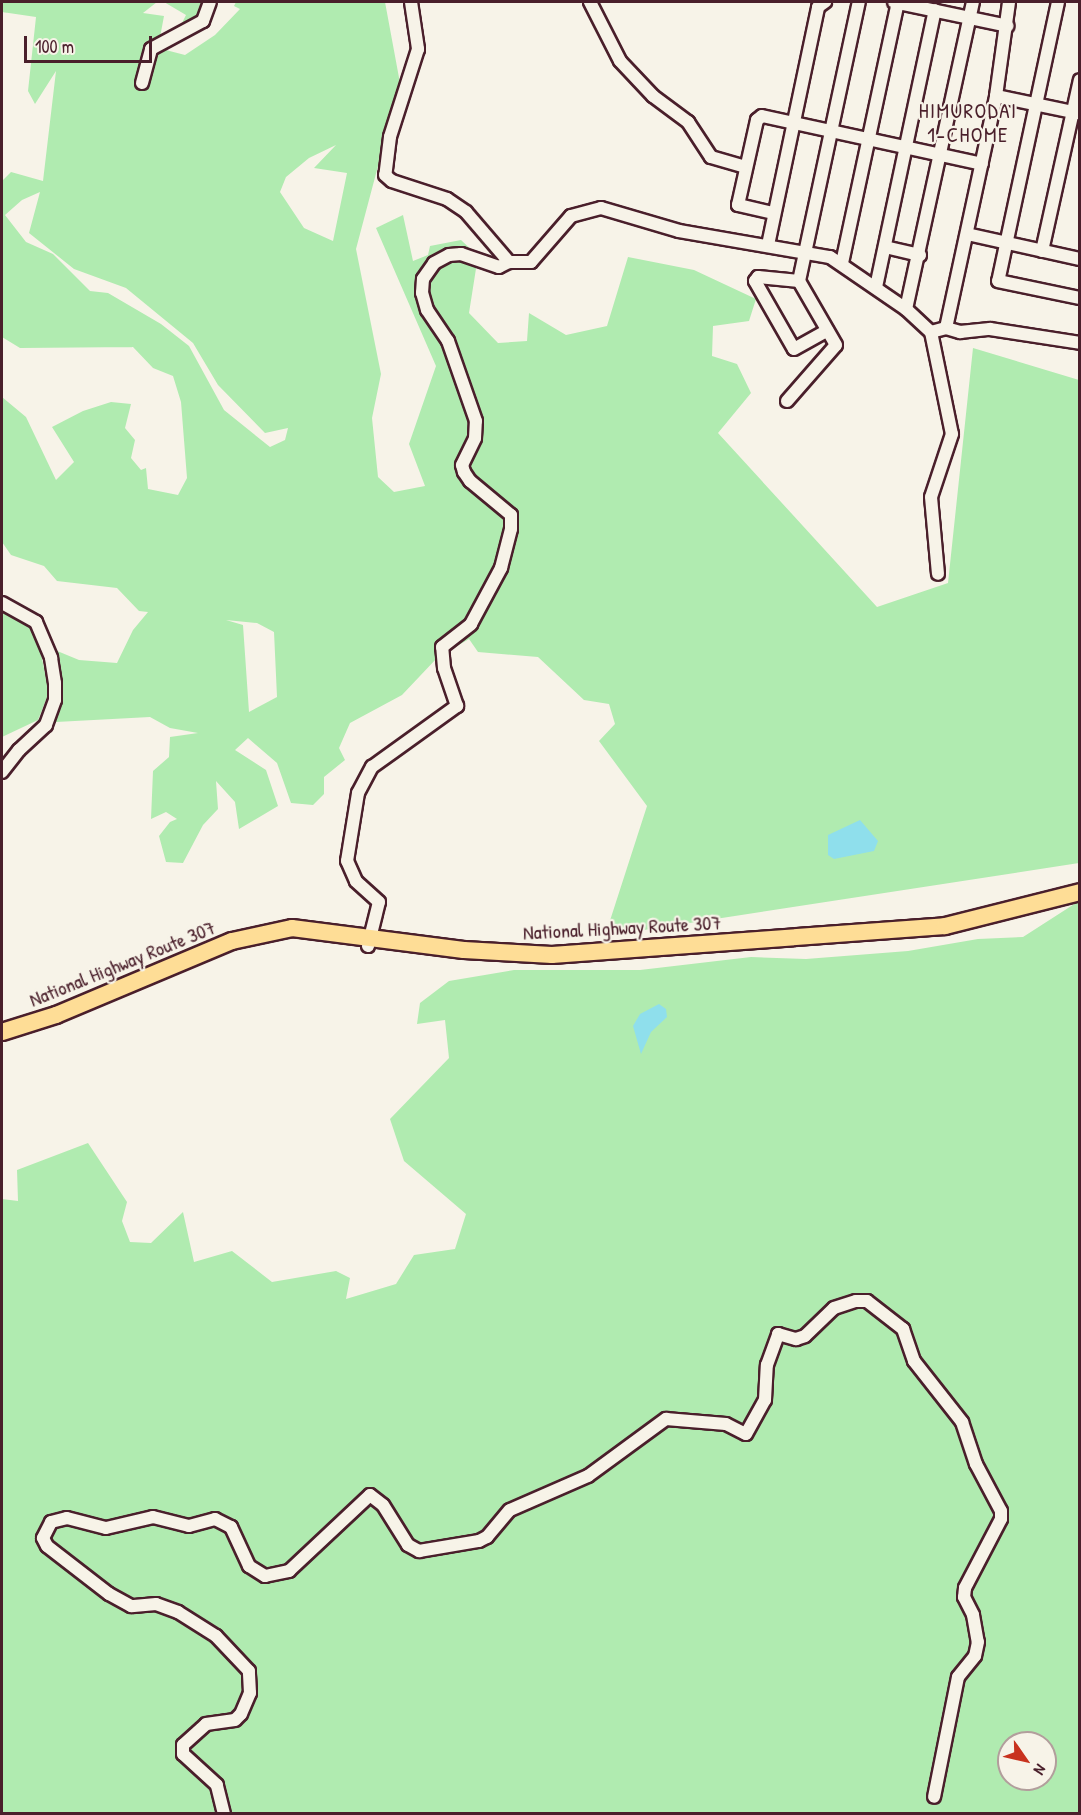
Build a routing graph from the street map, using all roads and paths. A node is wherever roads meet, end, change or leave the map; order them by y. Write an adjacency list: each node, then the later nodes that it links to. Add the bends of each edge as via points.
1 (210, 2): 14 (street, via 203,21 151,49)
2 (411, 2): 34 (street, via 418,49 390,137 385,175 392,181 447,199 466,212)
3 (590, 2): 24 (street, via 620,61 644,87 688,122 711,157)
4 (825, 2): 18 (street, via 818,7)
5 (859, 2): 19 (street)
6 (896, 2): 10 (street); 20 (street)
7 (974, 2): 11 (street)
8 (1009, 2): 12 (street)
9 (1058, 2): 16 (street)
10 (934, 10): 11 (street); 21 (street)
11 (970, 18): 12 (street); 22 (street)
12 (1008, 26): 15 (street)
13 (1080, 80): 17 (street)
14 (142, 83)
15 (996, 96): 16 (street); 23 (street)
16 (1036, 104): 17 (street); 27 (street)
17 (1076, 112): 30 (street)
18 (794, 123): 19 (street); 24 (street, via 762,116 757,120); 25 (street)
19 (831, 131): 20 (street); 31 (street)
20 (869, 139): 21 (street); 35 (street)
21 (906, 147): 22 (street); 29 (street)
22 (942, 155): 23 (street); 32 (street)
23 (982, 164): 26 (street)
24 (746, 167): 25 (street, via 738,205)
25 (773, 213): 28 (street)
26 (967, 234): 27 (street); 40 (street)
27 (1006, 243): 30 (street); 38 (street, via 998,281)
28 (768, 245): 31 (street); 34 (street, via 679,231 601,208 588,208 571,216 531,262)
29 (885, 247): 32 (street); 37 (street)
30 (1042, 251): 33 (street)
31 (807, 253): 35 (street); 36 (street)
32 (920, 255): 39 (street)
33 (1079, 257)
34 (508, 262): 49 (street, via 499,267 461,254 449,255 434,263 423,279 427,310 448,341 476,421 475,438 462,465 464,472 512,515 511,528 501,568 471,624 442,647 444,668 457,706 372,767 358,793 347,861 356,881 379,902)
35 (842, 263): 37 (street)
36 (799, 281): 41 (street); 41 (street, via 758,277 755,281 794,349)
37 (876, 287): 39 (street)
38 (1080, 298)
39 (906, 309): 42 (street)
40 (946, 328): 42 (street); 43 (street, via 960,332 1017,332)
41 (827, 331): 44 (street, via 836,345)
42 (931, 332): 45 (street, via 952,434 931,497)
43 (1080, 344)
44 (786, 401)
45 (938, 574)
46 (2, 603): 47 (street, via 36,622 44,636 51,658 55,700 46,725)
47 (2, 772)
48 (1080, 892): 49 (highway, National Highway Route 307, via 945,926 657,949 541,954)
49 (370, 941): 50 (highway, National Highway Route 307, via 292,928 232,941 56,1015)
50 (2, 1032)
51 (934, 1797): 52 (street, via 958,1677 975,1656 978,1642 973,1615 964,1597 965,1588 1001,1520 1001,1511 976,1464 962,1422 914,1361 903,1329 867,1301 856,1301 834,1308 805,1336 796,1339 778,1334 767,1365 765,1400 746,1434 726,1424 666,1419 588,1476 510,1510 479,1541 419,1551 408,1545 383,1505 370,1495 289,1571 265,1576 254,1572 231,1527 215,1519 189,1526 153,1517 106,1528 67,1518 51,1522 43,1538 47,1546 109,1594 131,1606 156,1604 178,1612 216,1636 249,1671 250,1693 241,1714 235,1720 206,1724 183,1745 183,1754 217,1785)
52 (224, 1814)

